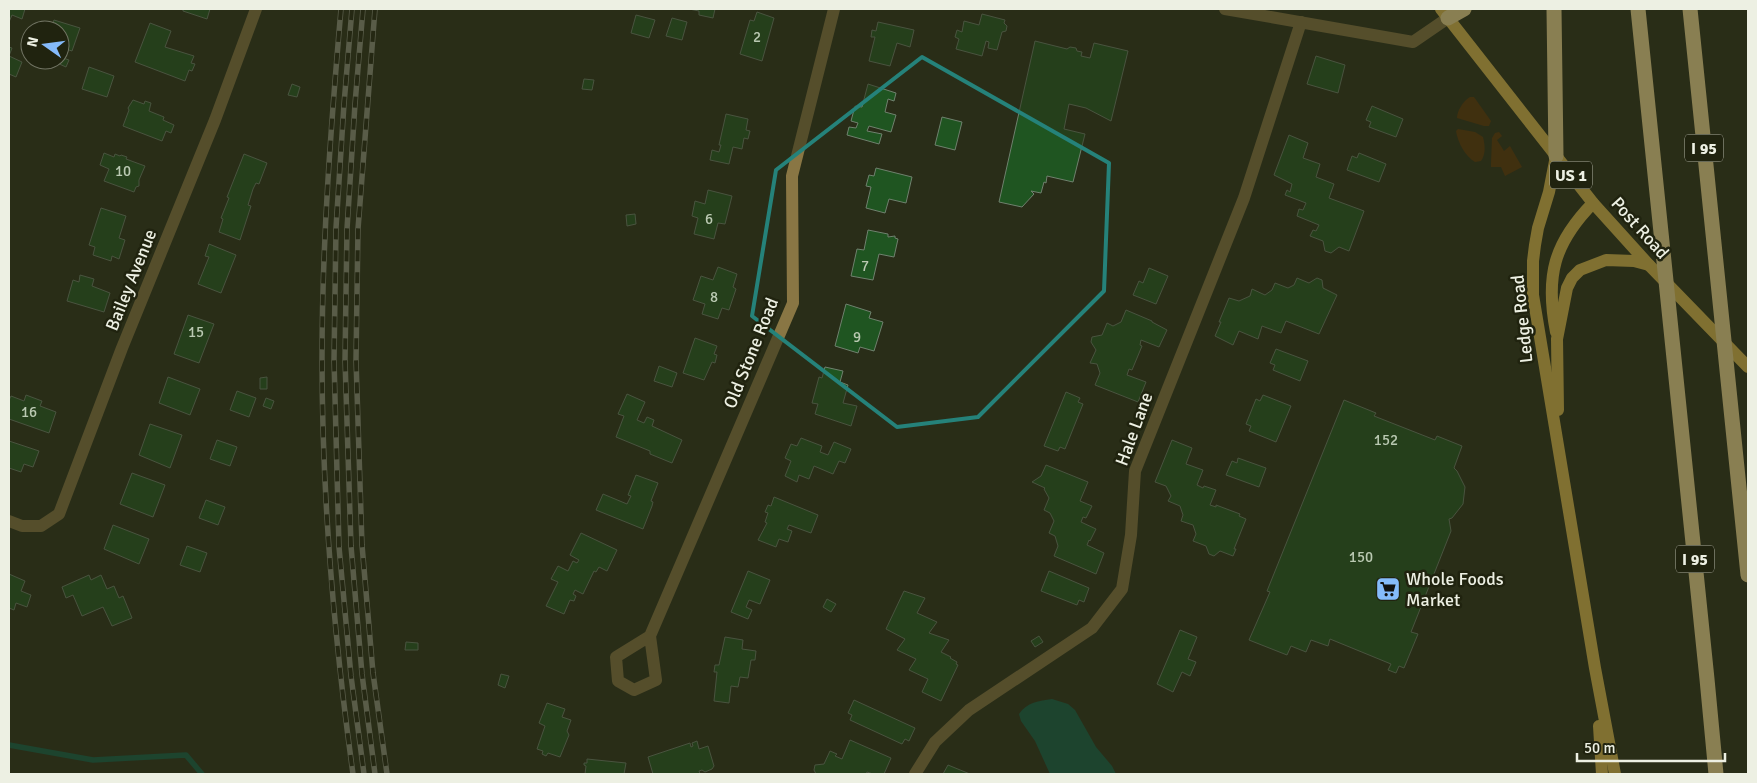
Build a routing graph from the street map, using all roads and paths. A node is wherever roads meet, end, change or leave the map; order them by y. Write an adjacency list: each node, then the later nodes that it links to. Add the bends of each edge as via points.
1 (256, 9): 16 (street, Bailey Avenue, via 65,501 58,514 41,526)
2 (834, 9): 18 (street, Old Stone Road, via 792,176 793,303)
3 (1225, 9): 9 (street)
4 (1464, 9): 8 (highway)
5 (1554, 9): 10 (highway)
6 (1638, 9): 23 (highway, I 95)
7 (1690, 9): 17 (highway, I 95)
8 (1445, 13): 9 (street, via 1413,42); 10 (main road, Post Road / US 1)
9 (1301, 22): 20 (street, Hale Lane, via 1244,198 1135,472 1131,535 1122,589 1092,628 969,710 935,742)
10 (1556, 156): 11 (main road, Post Road / US 1); 15 (main road, Ledge Road, via 1538,228 1533,278 1536,316)
11 (1593, 202): 12 (main road, Post Road / US 1); 13 (main road, Ledge Road, via 1568,232 1556,257 1552,295)
12 (1649, 264): 13 (main road, Ledge Road, via 1606,260 1580,270 1567,288); 14 (main road, Post Road / US 1)
13 (1557, 339): 15 (main road, Ledge Road)
14 (1748, 367)
15 (1559, 450): 19 (main road, Ledge Road)
16 (9, 522)
17 (1748, 575)
18 (650, 636)
19 (1595, 668): 21 (main road, Ledge Road); 22 (main road, Ledge Road)
20 (915, 774)
21 (1602, 774)
22 (1615, 774)
23 (1716, 774)

